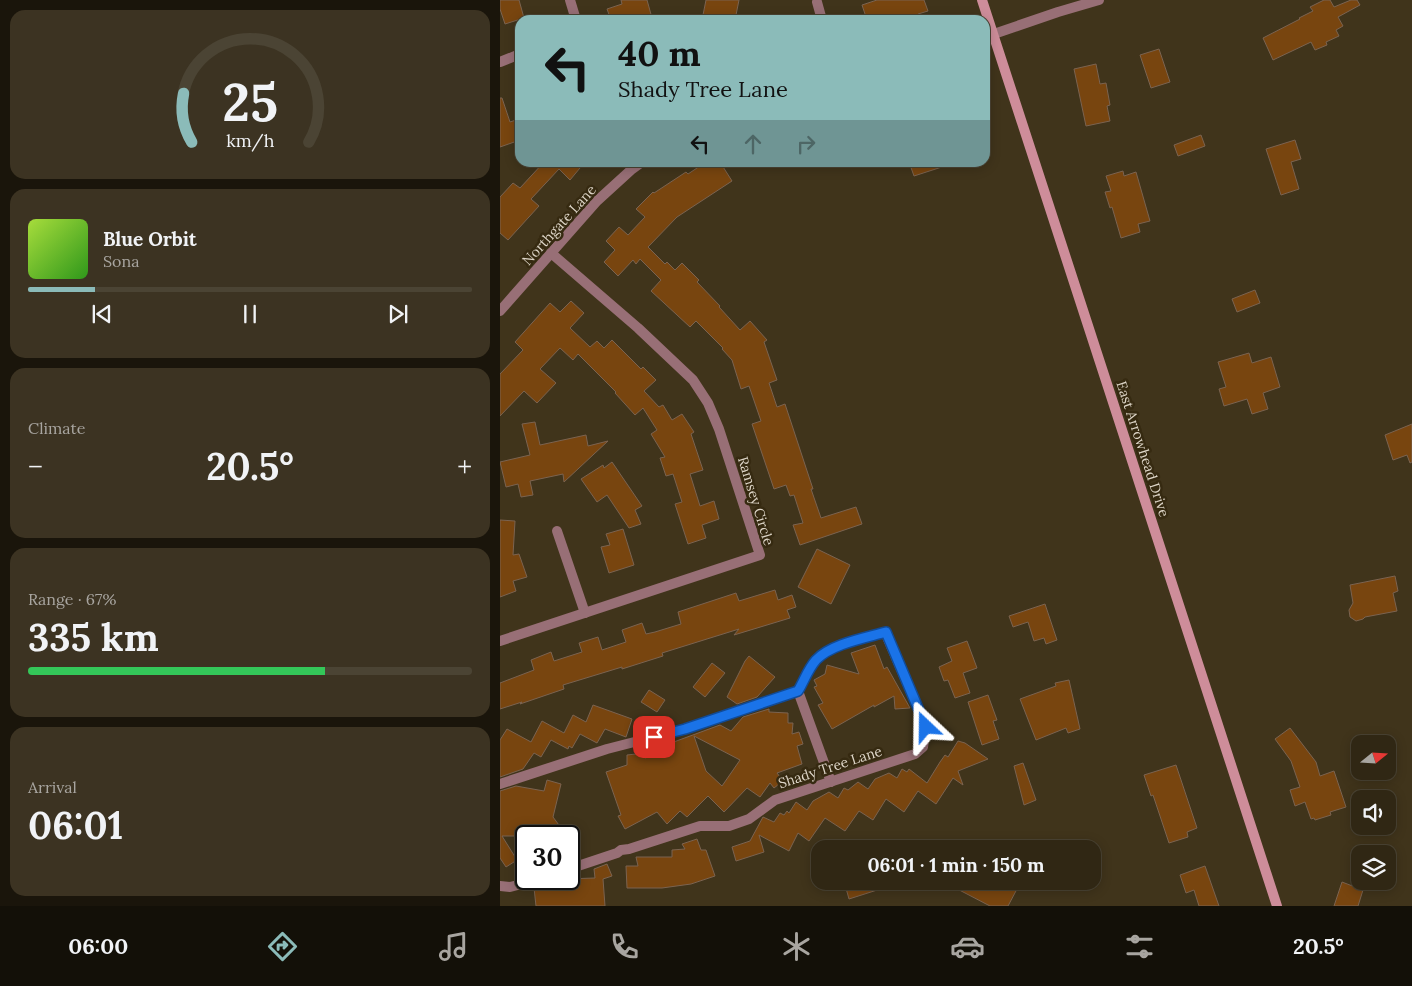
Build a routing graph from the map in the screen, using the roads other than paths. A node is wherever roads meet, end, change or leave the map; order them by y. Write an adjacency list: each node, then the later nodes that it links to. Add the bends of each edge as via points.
1 (570, 0): 5 (street)
2 (982, 0): 7 (street, East Arrowhead Drive)
3 (1099, 0): 8 (street)
4 (816, 2): 6 (street)
5 (574, 15)
6 (820, 15)
7 (985, 15)
8 (990, 36)
9 (990, 39): 24 (street, East Arrowhead Drive)
10 (515, 56): 11 (street)
11 (500, 62)
12 (635, 167): 13 (street, Northgate Lane, via 597,201)
13 (552, 253): 14 (street, Northgate Lane); 16 (street, Ramsey Circle, via 693,380 719,429 760,554)
14 (500, 311)
15 (557, 531): 16 (street)
16 (585, 613): 17 (street, Ramsey Circle)
17 (500, 641)
18 (798, 691): 19 (street); 19 (street, Shady Tree Lane, via 808,671 828,650 886,632 926,727 923,747 915,754); 20 (street, via 685,729 607,749)
19 (831, 782): 21 (street, Shady Tree Lane, via 775,800 749,819 729,826 700,826)
20 (500, 784)
21 (580, 865)
22 (500, 886): 23 (street)
23 (515, 887)
24 (1277, 906)

